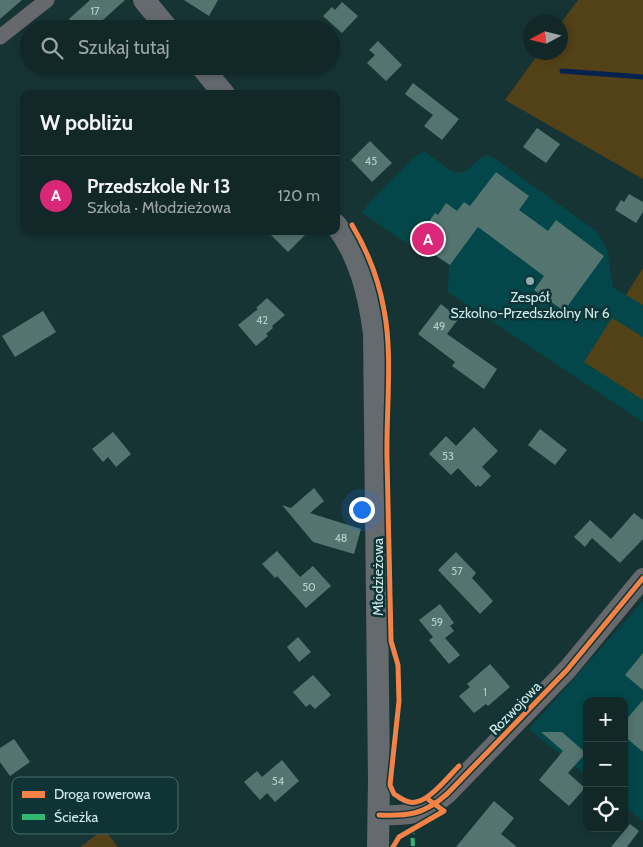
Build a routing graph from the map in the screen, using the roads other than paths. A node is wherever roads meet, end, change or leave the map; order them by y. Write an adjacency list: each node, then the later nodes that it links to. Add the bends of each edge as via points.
1 (47, 0): 3 (street)
2 (144, 0): 4 (main road)
3 (22, 20)
4 (161, 20)
5 (20, 21): 6 (street)
6 (0, 37)
7 (208, 75): 8 (main road)
8 (221, 90)
9 (340, 232): 11 (main road, Młodzieżowa, via 362,275 374,333)
10 (643, 578): 11 (street, Rozwojowa, via 567,670 447,794 426,810 397,816)
11 (379, 815): 12 (main road, Młodzieżowa)
12 (378, 847)

